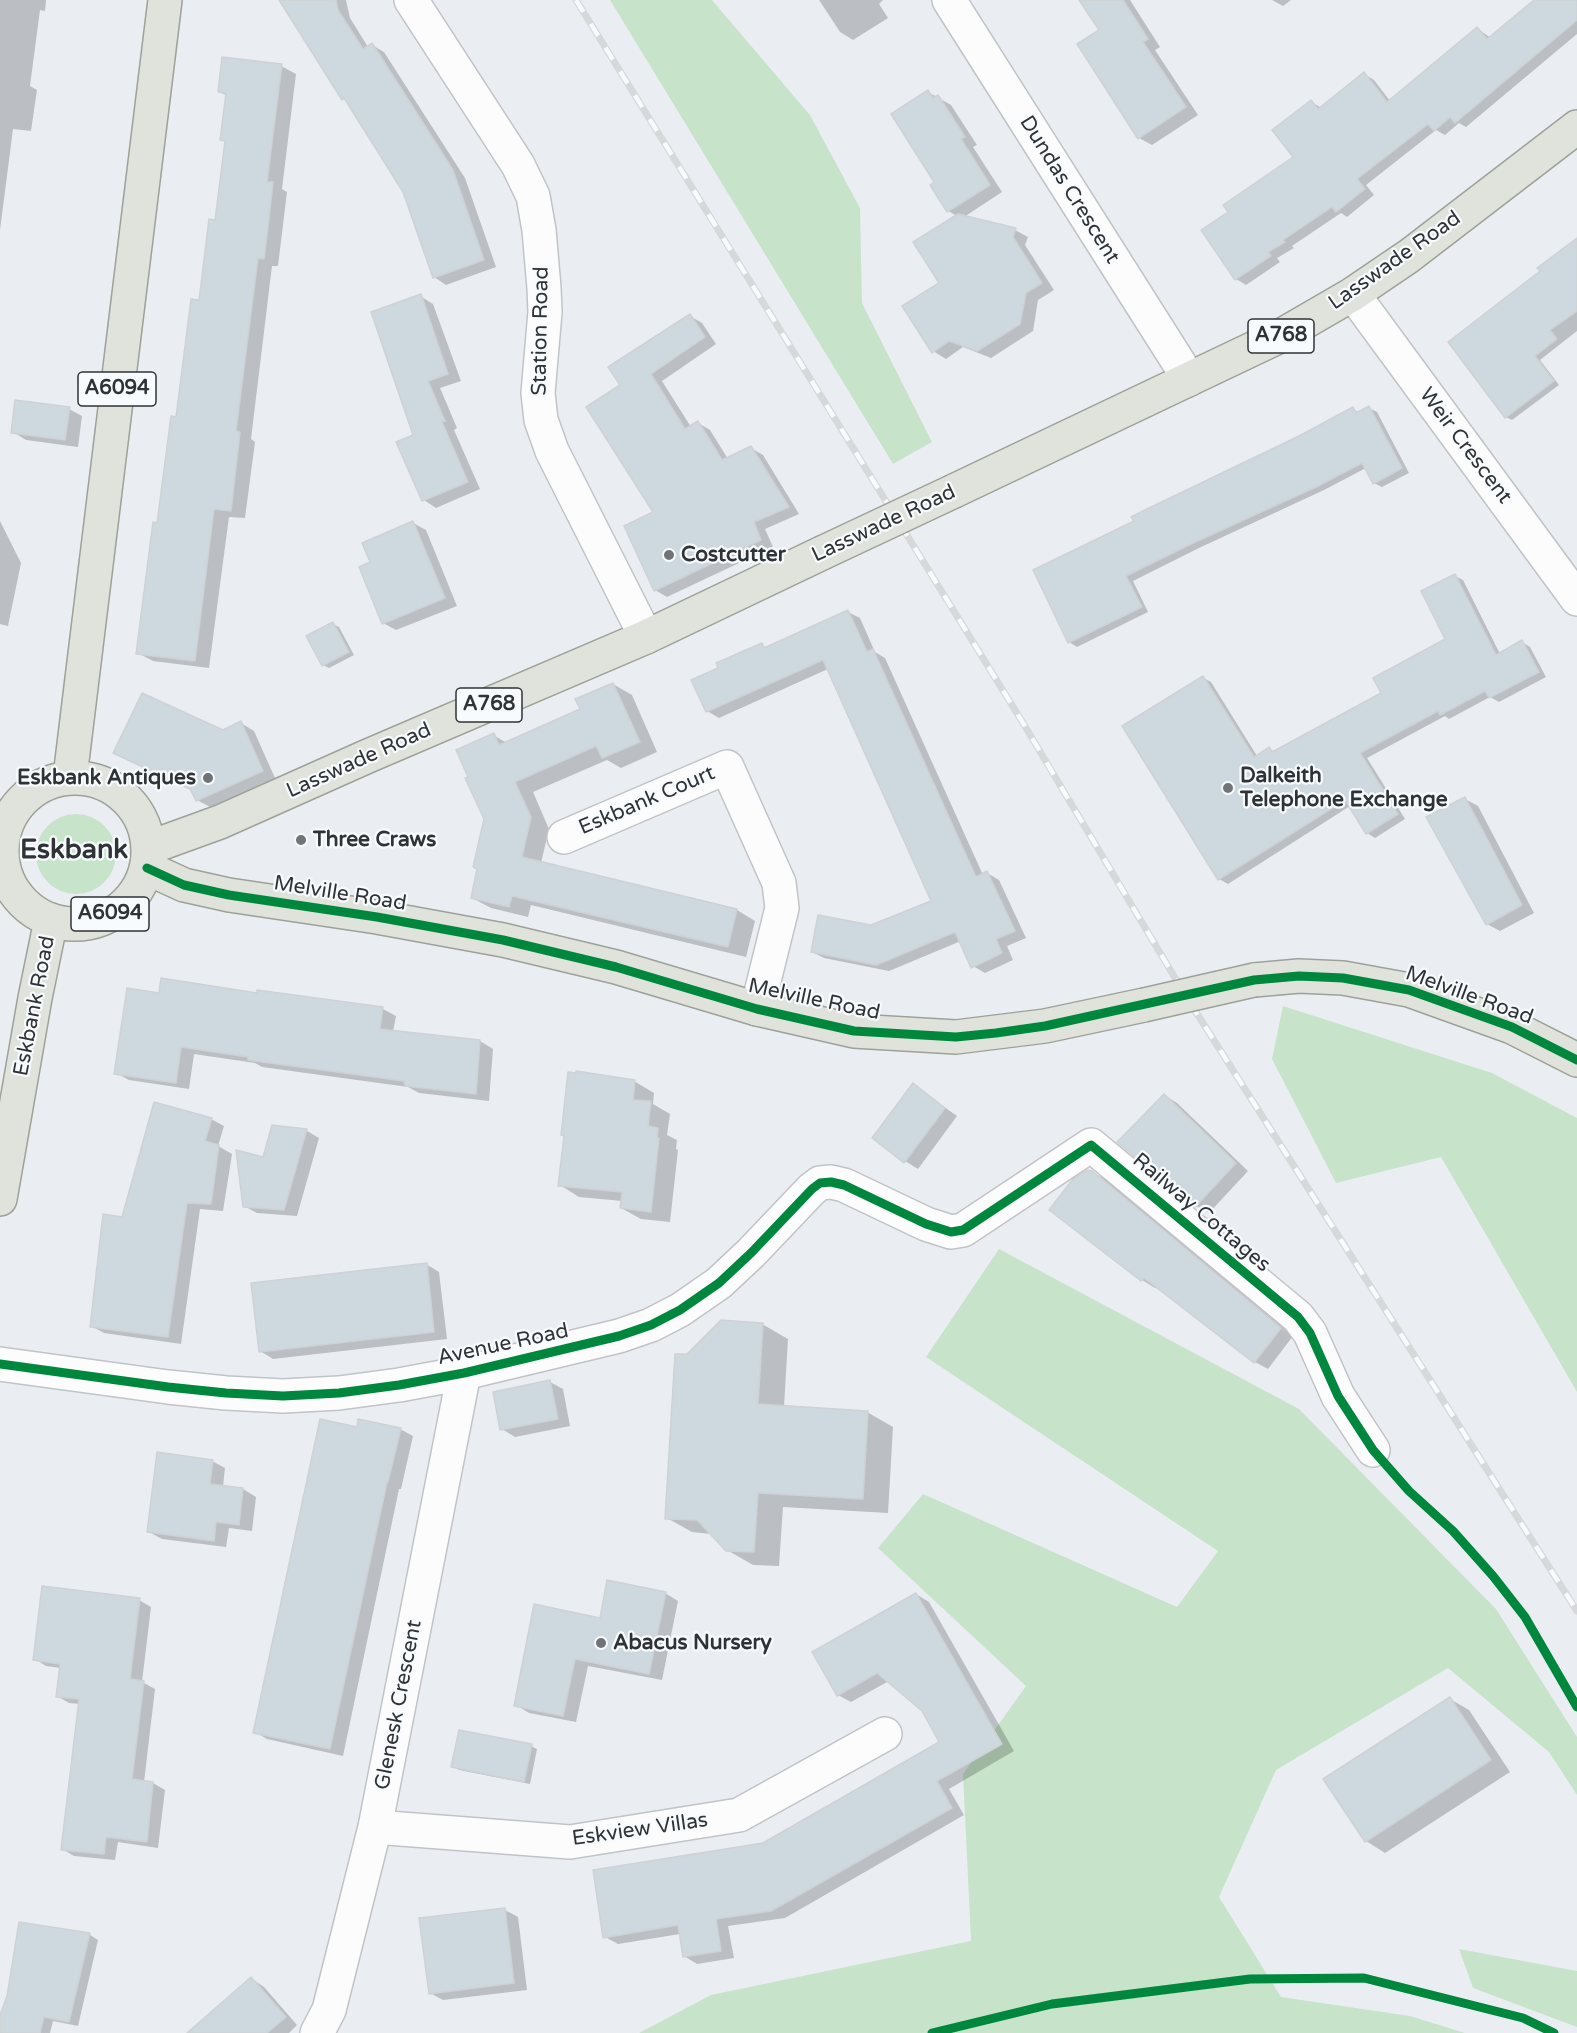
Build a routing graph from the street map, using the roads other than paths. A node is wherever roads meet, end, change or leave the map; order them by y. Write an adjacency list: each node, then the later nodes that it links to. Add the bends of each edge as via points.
1 (165, 0): 9 (main road, A6094)
2 (411, 0): 8 (street, Station Road, via 518,165 533,196 545,312 538,393 541,420 552,451)
3 (950, 0): 6 (street, Dundas Crescent)
4 (1577, 127): 5 (main road, Lasswade Road / A768, via 1409,256)
5 (1353, 294): 6 (main road, Lasswade Road / A768, via 1284,334); 7 (street, Weir Crescent)
6 (1188, 380): 8 (main road, Lasswade Road / A768, bridge)
7 (1577, 598)
8 (646, 637): 12 (main road, Lasswade Road / A768, via 368,756)
9 (70, 777): 10 (main road, A6094, via 33,791); 12 (main road, A6094, via 109,784 123,794 138,811 147,831)
10 (10, 793): 13 (main road, A6094)
11 (564, 837): 15 (street, Eskbank Court, via 727,767 780,891 782,908)
12 (149, 857): 14 (main road, A6094, via 139,885 113,913 72,924); 15 (main road, Melville Road, via 184,885 503,940)
13 (1, 861): 14 (main road, A6094, via 5,878 24,907)
14 (51, 920): 17 (main road, Eskbank Road / A6094)
15 (757, 1009): 16 (main road, Melville Road, bridge, via 854,1031 956,1037 1045,1026 1254,980 1343,978 1409,990 1512,1027)
16 (1577, 1060)
17 (0, 1199)
18 (951, 1232): 20 (street, Avenue Road, via 844,1185 820,1183 719,1283 680,1310 619,1336); 21 (street, Railway Cottages, via 963,1230 1091,1144 1298,1317 1310,1333 1338,1396)
19 (0, 1364): 20 (street, Avenue Road, via 168,1388 283,1396 339,1393)
20 (464, 1373): 23 (street, Glenesk Crescent)
21 (1373, 1450)
22 (885, 1734): 23 (street, Eskview Villas, via 739,1815 570,1842)
23 (375, 1827): 24 (street, Glenesk Crescent, via 329,2010)
24 (317, 2033)

